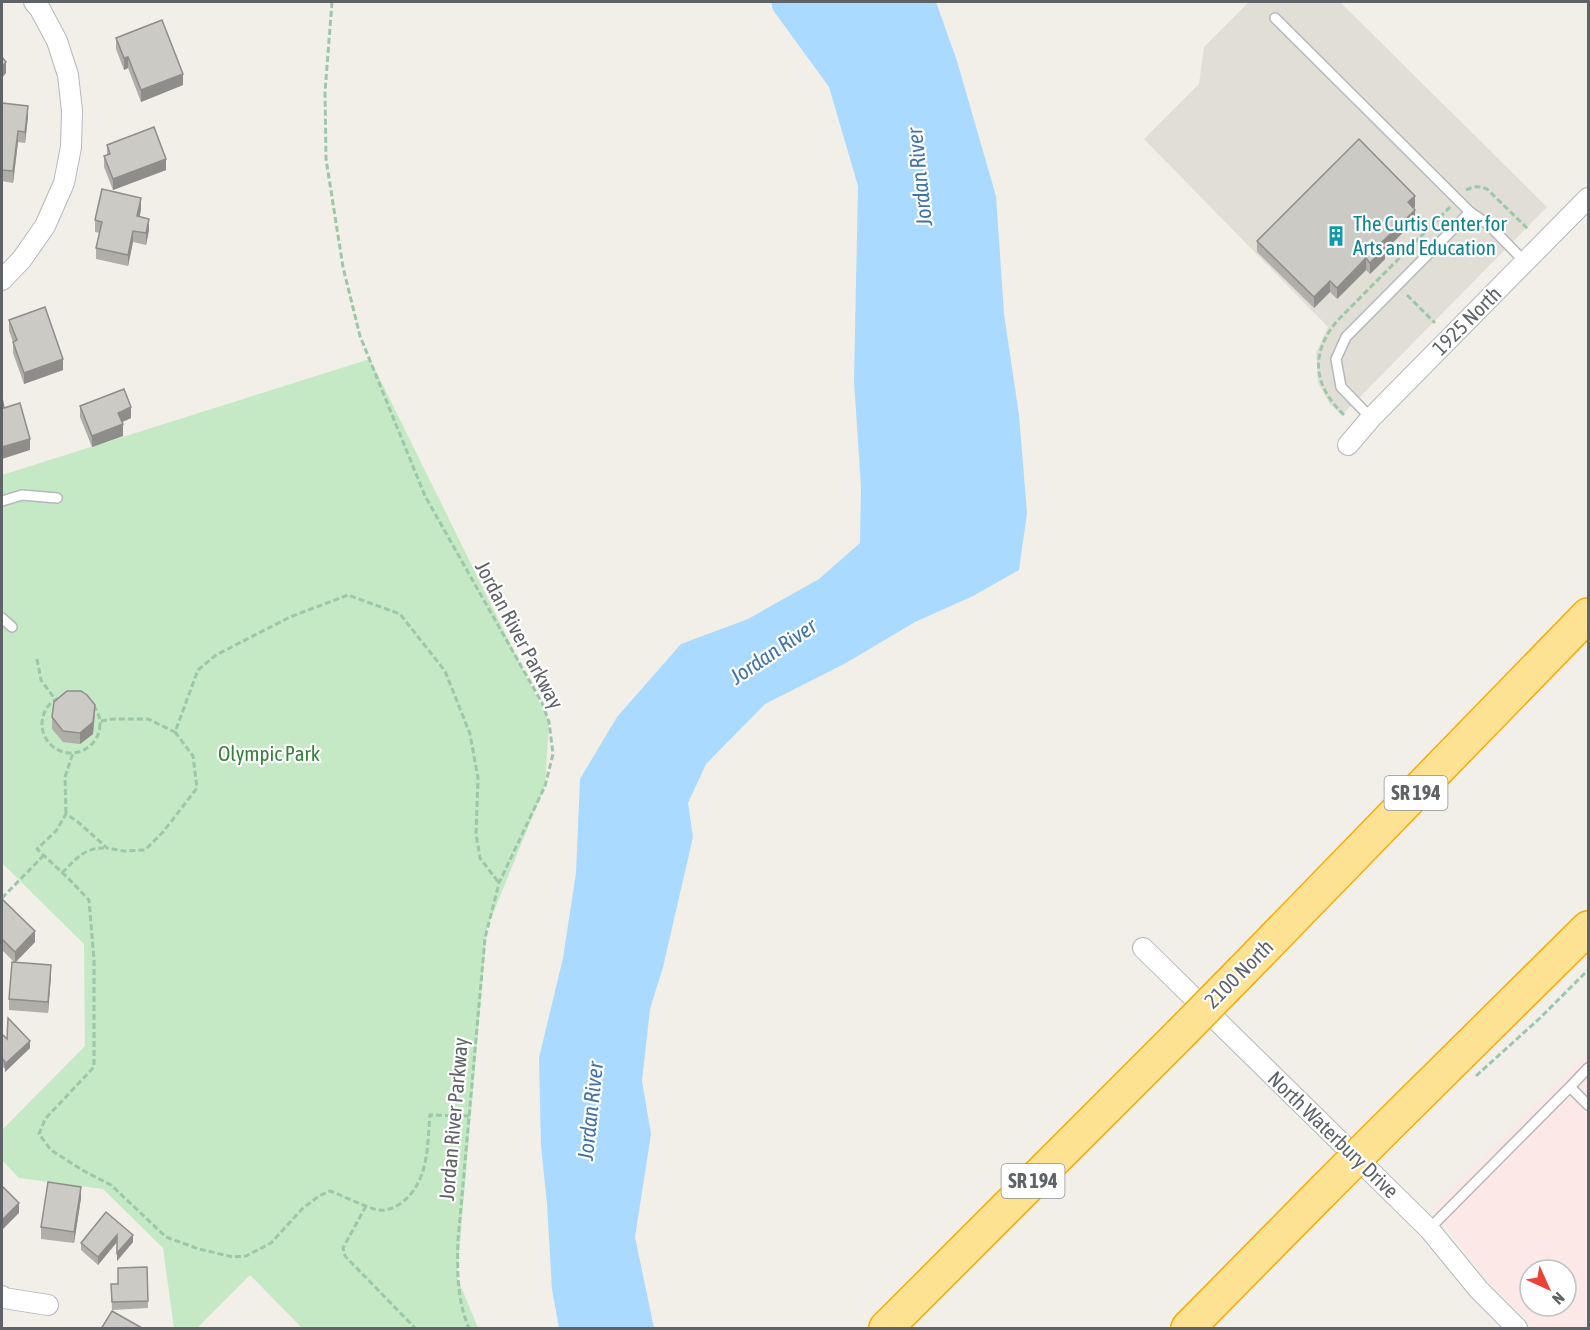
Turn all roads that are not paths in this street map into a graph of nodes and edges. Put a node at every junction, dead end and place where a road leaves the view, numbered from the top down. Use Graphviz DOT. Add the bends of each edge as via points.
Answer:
graph roads {
  1 [pos="34,2"];
  2 [pos="1275,18"];
  3 [pos="1588,198"];
  4 [pos="1470,212"];
  5 [pos="1525,262"];
  6 [pos="2,280"];
  7 [pos="1371,418"];
  8 [pos="1348,445"];
  9 [pos="57,498"];
  10 [pos="2,501"];
  11 [pos="1588,615"];
  12 [pos="2,618"];
  13 [pos="12,627"];
  14 [pos="1588,928"];
  15 [pos="1143,948"];
  16 [pos="1588,1068"];
  17 [pos="1570,1087"];
  18 [pos="1588,1105"];
  19 [pos="1429,1229"];
  20 [pos="2,1296"];
  21 [pos="48,1305"];
  22 [pos="886,1329"];
  23 [pos="1188,1329"];
  24 [pos="1517,1329"];
  1 -- 6 [label="street" via="57,41 68,75 71,147 64,183 45,226"];
  2 -- 4 [label="lane"];
  3 -- 5 [label="street, 1925 North"];
  4 -- 5 [label="lane" via="1489,225"];
  4 -- 7 [label="lane" via="1346,338 1336,359 1341,387"];
  5 -- 7 [label="street, 1925 North"];
  7 -- 8 [label="street, 1925 North"];
  9 -- 10 [label="lane" via="22,495"];
  11 -- 22 [label="highway, 2100 North / SR 194, bridge"];
  12 -- 13 [label="lane"];
  14 -- 23 [label="highway, bridge"];
  15 -- 19 [label="street, North Waterbury Drive"];
  16 -- 17 [label="lane"];
  17 -- 18 [label="lane"];
  17 -- 19 [label="lane"];
  19 -- 24 [label="street, North Waterbury Drive"];
  20 -- 21 [label="street"];
}
